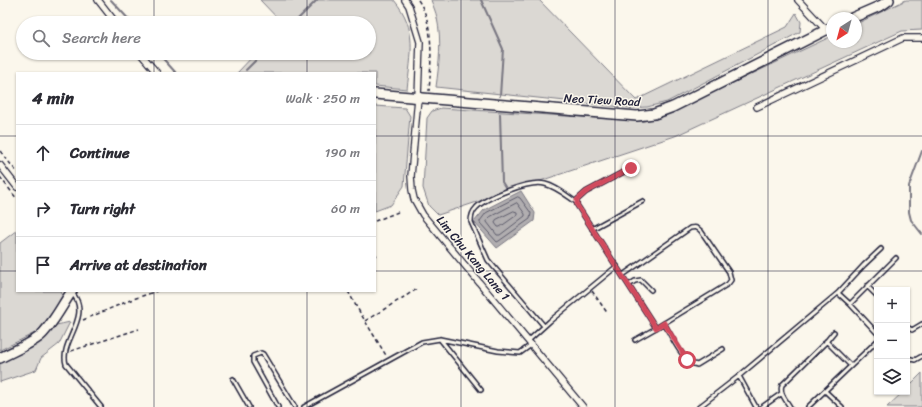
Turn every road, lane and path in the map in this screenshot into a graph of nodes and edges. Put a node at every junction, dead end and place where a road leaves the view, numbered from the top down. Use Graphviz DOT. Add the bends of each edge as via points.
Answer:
graph roads {
  1 [pos="98,0"];
  2 [pos="405,0"];
  3 [pos="418,0"];
  4 [pos="798,0"];
  5 [pos="889,0"];
  6 [pos="862,14"];
  7 [pos="111,16"];
  8 [pos="826,26"];
  9 [pos="826,30"];
  10 [pos="922,38"];
  11 [pos="146,60"];
  12 [pos="155,72"];
  13 [pos="376,94"];
  14 [pos="418,98"];
  15 [pos="429,99"];
  16 [pos="758,107"];
  17 [pos="0,151"];
  18 [pos="0,165"];
  19 [pos="631,168"];
  20 [pos="16,171"];
  21 [pos="0,177"];
  22 [pos="16,186"];
  23 [pos="16,198"];
  24 [pos="643,200"];
  25 [pos="576,202"];
  26 [pos="398,212"];
  27 [pos="376,221"];
  28 [pos="592,229"];
  29 [pos="881,248"];
  30 [pos="896,258"];
  31 [pos="617,266"];
  32 [pos="623,275"];
  33 [pos="629,285"];
  34 [pos="867,286"];
  35 [pos="590,288"];
  36 [pos="417,289"];
  37 [pos="651,290"];
  38 [pos="72,292"];
  39 [pos="154,292"];
  40 [pos="349,292"];
  41 [pos="838,293"];
  42 [pos="874,293"];
  43 [pos="850,304"];
  44 [pos="608,314"];
  45 [pos="365,321"];
  46 [pos="77,322"];
  47 [pos="664,323"];
  48 [pos="922,324"];
  49 [pos="544,326"];
  50 [pos="656,328"];
  51 [pos="139,329"];
  52 [pos="910,329"];
  53 [pos="874,330"];
  54 [pos="834,332"];
  55 [pos="440,339"];
  56 [pos="634,340"];
  57 [pos="826,341"];
  58 [pos="529,343"];
  59 [pos="874,345"];
  60 [pos="723,349"];
  61 [pos="65,352"];
  62 [pos="922,356"];
  63 [pos="0,358"];
  64 [pos="910,359"];
  65 [pos="389,360"];
  66 [pos="851,366"];
  67 [pos="739,376"];
  68 [pos="233,379"];
  69 [pos="481,390"];
  70 [pos="825,391"];
  71 [pos="782,393"];
  72 [pos="101,407"];
  73 [pos="249,407"];
  74 [pos="278,407"];
  75 [pos="295,407"];
  76 [pos="304,407"];
  77 [pos="583,407"];
  78 [pos="699,407"];
  79 [pos="756,407"];
  80 [pos="762,407"];
  81 [pos="790,407"];
  82 [pos="808,407"];
  83 [pos="842,407"];
  1 -- 7 [label="street"];
  2 -- 14 [label="street, Lim Chu Kang Lane 1" via="420,42"];
  3 -- 15 [label="path" via="427,20 431,51"];
  4 -- 8 [label="street"];
  5 -- 6 [label="main road"];
  9 -- 15 [label="main road, Neo Tiew Road" via="673,107 654,114 637,116"];
  10 -- 16 [label="street" via="903,38"];
  11 -- 12 [label="street"];
  13 -- 14 [label="main road, Neo Tiew Road"];
  14 -- 15 [label="main road, Neo Tiew Road"];
  14 -- 58 [label="street, Lim Chu Kang Lane 1" via="411,176 414,198 423,215"];
  17 -- 20 [label="path"];
  18 -- 22 [label="street"];
  19 -- 25 [label="lane" via="586,192"];
  21 -- 23 [label="path"];
  24 -- 28 [label="lane"];
  25 -- 28 [label="lane"];
  25 -- 49 [label="lane" via="552,186 544,183 531,184 482,203 471,217 488,260"];
  26 -- 27 [label="path"];
  28 -- 31 [label="lane"];
  29 -- 41 [label="lane"];
  30 -- 34 [label="lane"];
  31 -- 32 [label="lane"];
  31 -- 35 [label="lane"];
  32 -- 33 [label="lane"];
  32 -- 47 [label="lane" via="690,228 698,228 701,231 729,272 731,280"];
  33 -- 37 [label="lane" via="641,280"];
  33 -- 50 [label="lane"];
  34 -- 42 [label="lane"];
  34 -- 43 [label="lane"];
  35 -- 44 [label="path"];
  35 -- 49 [label="lane"];
  36 -- 45 [label="path"];
  38 -- 46 [label="lane" via="78,303"];
  38 -- 63 [label="main road" via="39,336"];
  39 -- 46 [label="path"];
  40 -- 45 [label="path"];
  41 -- 43 [label="lane"];
  41 -- 67 [label="lane"];
  43 -- 53 [label="lane"];
  45 -- 65 [label="path"];
  46 -- 61 [label="lane"];
  47 -- 50 [label="lane"];
  47 -- 60 [label="lane" via="687,360 694,365"];
  48 -- 52 [label="lane"];
  49 -- 58 [label="lane"];
  50 -- 56 [label="lane"];
  51 -- 61 [label="path"];
  54 -- 57 [label="lane"];
  55 -- 58 [label="lane" via="520,353"];
  55 -- 65 [label="lane" via="422,342"];
  55 -- 69 [label="lane"];
  57 -- 66 [label="lane"];
  57 -- 71 [label="lane" via="782,385"];
  58 -- 77 [label="street, Lim Chu Kang Lane 1"];
  59 -- 66 [label="lane"];
  61 -- 72 [label="lane" via="66,364"];
  62 -- 64 [label="lane" via="915,360"];
  65 -- 76 [label="lane"];
  66 -- 70 [label="lane"];
  67 -- 78 [label="lane"];
  67 -- 79 [label="lane"];
  68 -- 73 [label="lane"];
  70 -- 82 [label="lane"];
  70 -- 83 [label="lane"];
  71 -- 80 [label="lane"];
  71 -- 81 [label="lane"];
  74 -- 75 [label="lane" via="252,362 256,354 264,354"];
}
